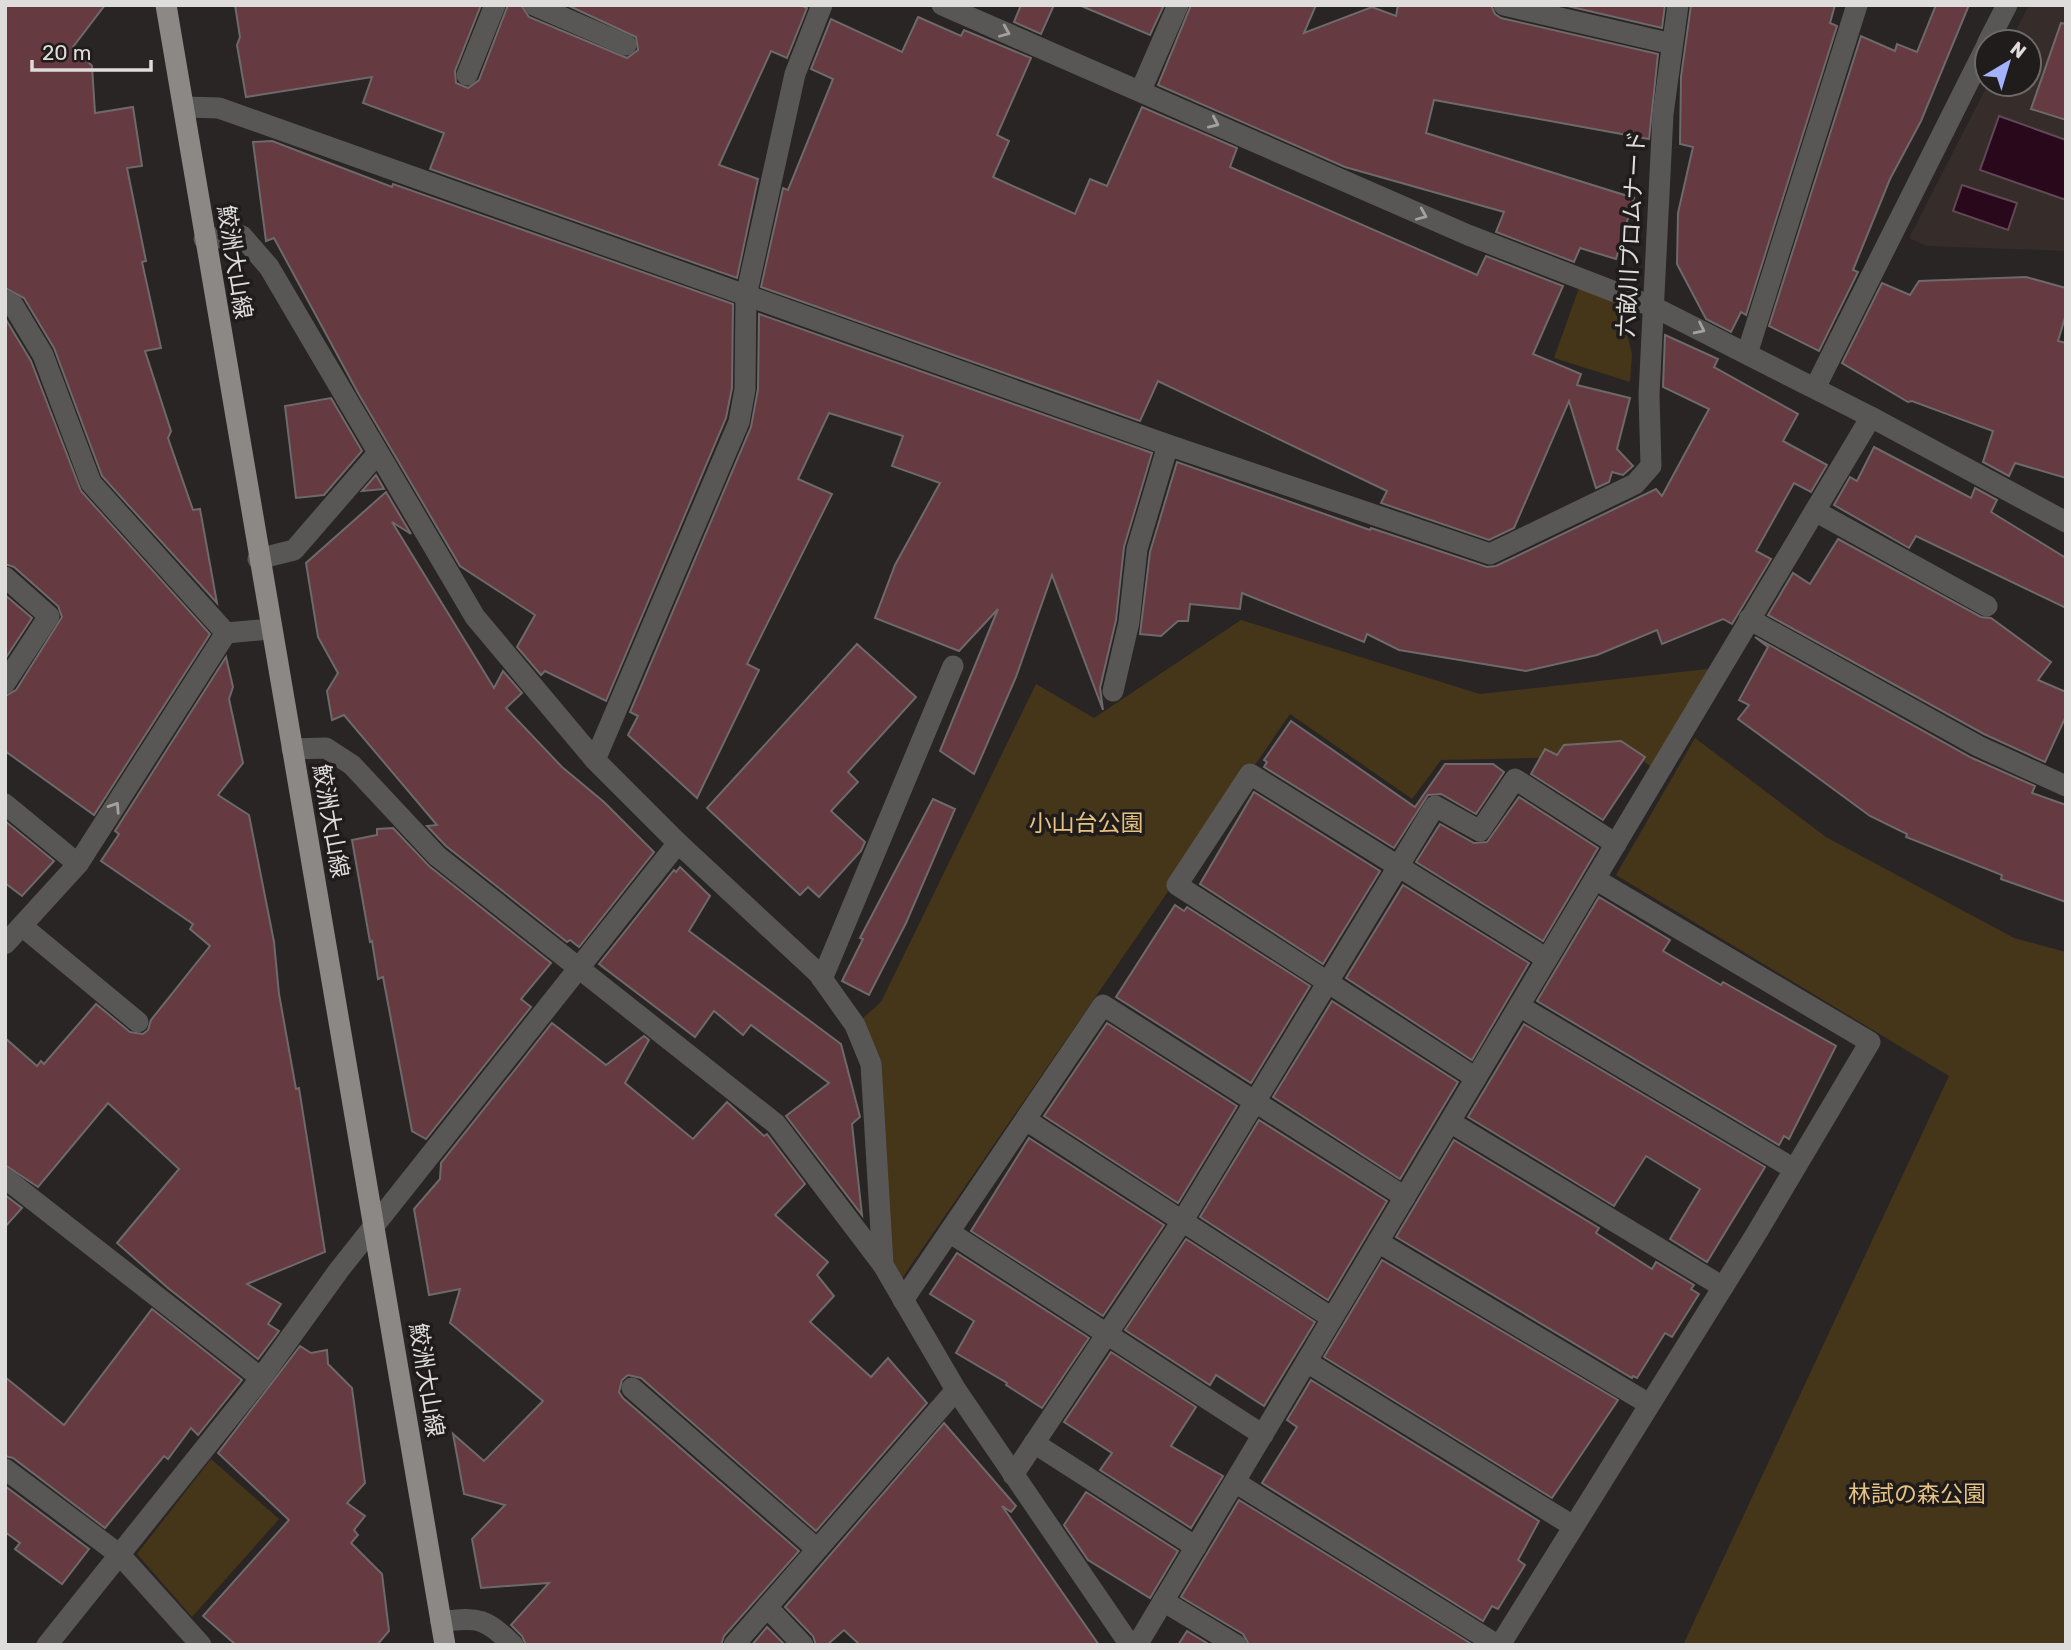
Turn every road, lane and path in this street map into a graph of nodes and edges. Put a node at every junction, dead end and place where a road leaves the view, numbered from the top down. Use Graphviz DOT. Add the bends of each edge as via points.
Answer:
graph roads {
  1 [pos="166,5"];
  2 [pos="495,5"];
  3 [pos="534,5"];
  4 [pos="822,5"];
  5 [pos="942,5"];
  6 [pos="1178,5"];
  7 [pos="1678,5"];
  8 [pos="1857,5"];
  9 [pos="2007,5"];
  10 [pos="1516,7"];
  11 [pos="1996,28"];
  12 [pos="1672,44"];
  13 [pos="626,46"];
  14 [pos="1973,73"];
  15 [pos="467,75"];
  16 [pos="1141,90"];
  17 [pos="185,107"];
  18 [pos="204,239"];
  19 [pos="746,296"];
  20 [pos="5,301"];
  21 [pos="1654,307"];
  22 [pos="1747,354"];
  23 [pos="1815,388"];
  24 [pos="1871,417"];
  25 [pos="1168,445"];
  26 [pos="378,453"];
  27 [pos="1815,511"];
  28 [pos="2066,522"];
  29 [pos="258,559"];
  30 [pos="5,577"];
  31 [pos="1987,606"];
  32 [pos="1749,619"];
  33 [pos="270,629"];
  34 [pos="226,633"];
  35 [pos="953,666"];
  36 [pos="5,683"];
  37 [pos="1113,691"];
  38 [pos="292,750"];
  39 [pos="595,760"];
  40 [pos="2066,786"];
  41 [pos="5,804"];
  42 [pos="678,843"];
  43 [pos="1616,844"];
  44 [pos="78,864"];
  45 [pos="1399,865"];
  46 [pos="1595,879"];
  47 [pos="22,926"];
  48 [pos="5,944"];
  49 [pos="1547,959"];
  50 [pos="579,969"];
  51 [pos="822,979"];
  52 [pos="1326,984"];
  53 [pos="1519,1006"];
  54 [pos="138,1022"];
  55 [pos="1476,1079"];
  56 [pos="1254,1103"];
  57 [pos="1026,1120"];
  58 [pos="1450,1122"];
  59 [pos="1794,1169"];
  60 [pos="5,1178"];
  61 [pos="1405,1198"];
  62 [pos="1182,1220"];
  63 [pos="375,1224"];
  64 [pos="949,1232"];
  65 [pos="1378,1242"];
  66 [pos="883,1265"];
  67 [pos="1723,1287"];
  68 [pos="903,1300"];
  69 [pos="1332,1318"];
  70 [pos="1106,1334"];
  71 [pos="1307,1362"];
  72 [pos="261,1378"];
  73 [pos="632,1388"];
  74 [pos="956,1391"];
  75 [pos="1649,1404"];
  76 [pos="1263,1435"];
  77 [pos="1034,1443"];
  78 [pos="5,1469"];
  79 [pos="1013,1475"];
  80 [pos="1235,1482"];
  81 [pos="1573,1526"];
  82 [pos="1196,1547"];
  83 [pos="817,1549"];
  84 [pos="120,1555"];
  85 [pos="1163,1601"];
  86 [pos="767,1607"];
  87 [pos="441,1622"];
  88 [pos="47,1645"];
  89 [pos="201,1645"];
  90 [pos="445,1645"];
  91 [pos="513,1645"];
  92 [pos="734,1645"];
  93 [pos="803,1645"];
  94 [pos="1130,1645"];
  95 [pos="1137,1645"];
  96 [pos="1236,1645"];
  97 [pos="1498,1645"];
  1 -- 17 [label="main road, 鮫洲大山線"];
  2 -- 15 [label="street"];
  3 -- 13 [label="street"];
  4 -- 19 [label="street" via="795,74"];
  5 -- 16 [label="street, one-way"];
  6 -- 16 [label="street"];
  7 -- 12 [label="street, 六畝川プロムナード"];
  8 -- 22 [label="street"];
  9 -- 11 [label="street"];
  10 -- 12 [label="street"];
  12 -- 21 [label="street, 六畝川プロムナード" via="1663,114"];
  14 -- 23 [label="street"];
  16 -- 21 [label="street, one-way" via="1515,254"];
  17 -- 18 [label="main road, 鮫洲大山線"];
  17 -- 19 [label="street" via="219,108"];
  18 -- 26 [label="street" via="242,236 268,267"];
  18 -- 29 [label="main road, 鮫洲大山線"];
  19 -- 25 [label="street"];
  19 -- 39 [label="street" via="746,389 738,422"];
  20 -- 34 [label="street" via="13,305 43,355 91,483"];
  21 -- 22 [label="street, one-way"];
  21 -- 25 [label="street, 六畝川プロムナード" via="1651,466 1635,484 1490,554"];
  22 -- 23 [label="street"];
  23 -- 24 [label="street"];
  24 -- 27 [label="street"];
  24 -- 28 [label="street"];
  25 -- 37 [label="street" via="1137,549 1129,622"];
  26 -- 29 [label="street" via="294,551"];
  26 -- 39 [label="street" via="475,617"];
  27 -- 31 [label="street"];
  27 -- 32 [label="street"];
  29 -- 33 [label="main road, 鮫洲大山線"];
  30 -- 36 [label="street" via="49,616"];
  32 -- 40 [label="street" via="1978,746"];
  32 -- 43 [label="street"];
  33 -- 34 [label="street"];
  33 -- 38 [label="main road, 鮫洲大山線"];
  44 -- 34 [label="street, one-way"];
  35 -- 51 [label="street"];
  38 -- 50 [label="street" via="326,748 352,765 438,856"];
  38 -- 63 [label="main road, 鮫洲大山線"];
  39 -- 42 [label="street"];
  41 -- 44 [label="street"];
  42 -- 50 [label="street"];
  42 -- 51 [label="street"];
  43 -- 45 [label="street" via="1515,779 1480,831 1435,806"];
  43 -- 46 [label="street"];
  44 -- 47 [label="street"];
  45 -- 49 [label="street"];
  45 -- 52 [label="street"];
  45 -- 52 [label="street" via="1250,774 1177,885"];
  46 -- 49 [label="street"];
  46 -- 59 [label="street" via="1870,1042"];
  47 -- 48 [label="street"];
  47 -- 54 [label="street"];
  49 -- 53 [label="street"];
  50 -- 63 [label="street"];
  50 -- 66 [label="street" via="776,1124"];
  51 -- 66 [label="street" via="855,1025 871,1064"];
  52 -- 55 [label="street"];
  52 -- 56 [label="street"];
  53 -- 55 [label="street"];
  53 -- 59 [label="street"];
  55 -- 58 [label="street"];
  56 -- 57 [label="street" via="1103,1004"];
  56 -- 61 [label="street"];
  56 -- 62 [label="street"];
  57 -- 62 [label="street"];
  57 -- 64 [label="street"];
  58 -- 61 [label="street"];
  58 -- 67 [label="street"];
  59 -- 67 [label="street"];
  60 -- 72 [label="street"];
  61 -- 65 [label="street"];
  62 -- 69 [label="street"];
  62 -- 70 [label="street"];
  63 -- 72 [label="street"];
  63 -- 87 [label="main road, 鮫洲大山線"];
  64 -- 68 [label="street"];
  64 -- 70 [label="street"];
  65 -- 69 [label="street"];
  65 -- 75 [label="street"];
  66 -- 68 [label="street"];
  67 -- 75 [label="street"];
  68 -- 74 [label="street"];
  69 -- 71 [label="street"];
  70 -- 76 [label="street"];
  70 -- 77 [label="street"];
  71 -- 76 [label="street"];
  71 -- 81 [label="street"];
  72 -- 84 [label="street"];
  73 -- 83 [label="street"];
  74 -- 79 [label="street"];
  74 -- 83 [label="street"];
  75 -- 81 [label="street"];
  76 -- 80 [label="street"];
  77 -- 79 [label="street"];
  77 -- 82 [label="street"];
  78 -- 84 [label="street"];
  79 -- 94 [label="street"];
  80 -- 82 [label="street"];
  80 -- 97 [label="street"];
  81 -- 97 [label="street"];
  82 -- 85 [label="street"];
  83 -- 86 [label="street"];
  84 -- 88 [label="street"];
  84 -- 89 [label="street"];
  85 -- 95 [label="street"];
  85 -- 96 [label="street"];
  86 -- 92 [label="street"];
  86 -- 93 [label="street"];
  87 -- 90 [label="main road, 鮫洲大山線"];
  87 -- 91 [label="street" via="473,1617 493,1625"];
}
